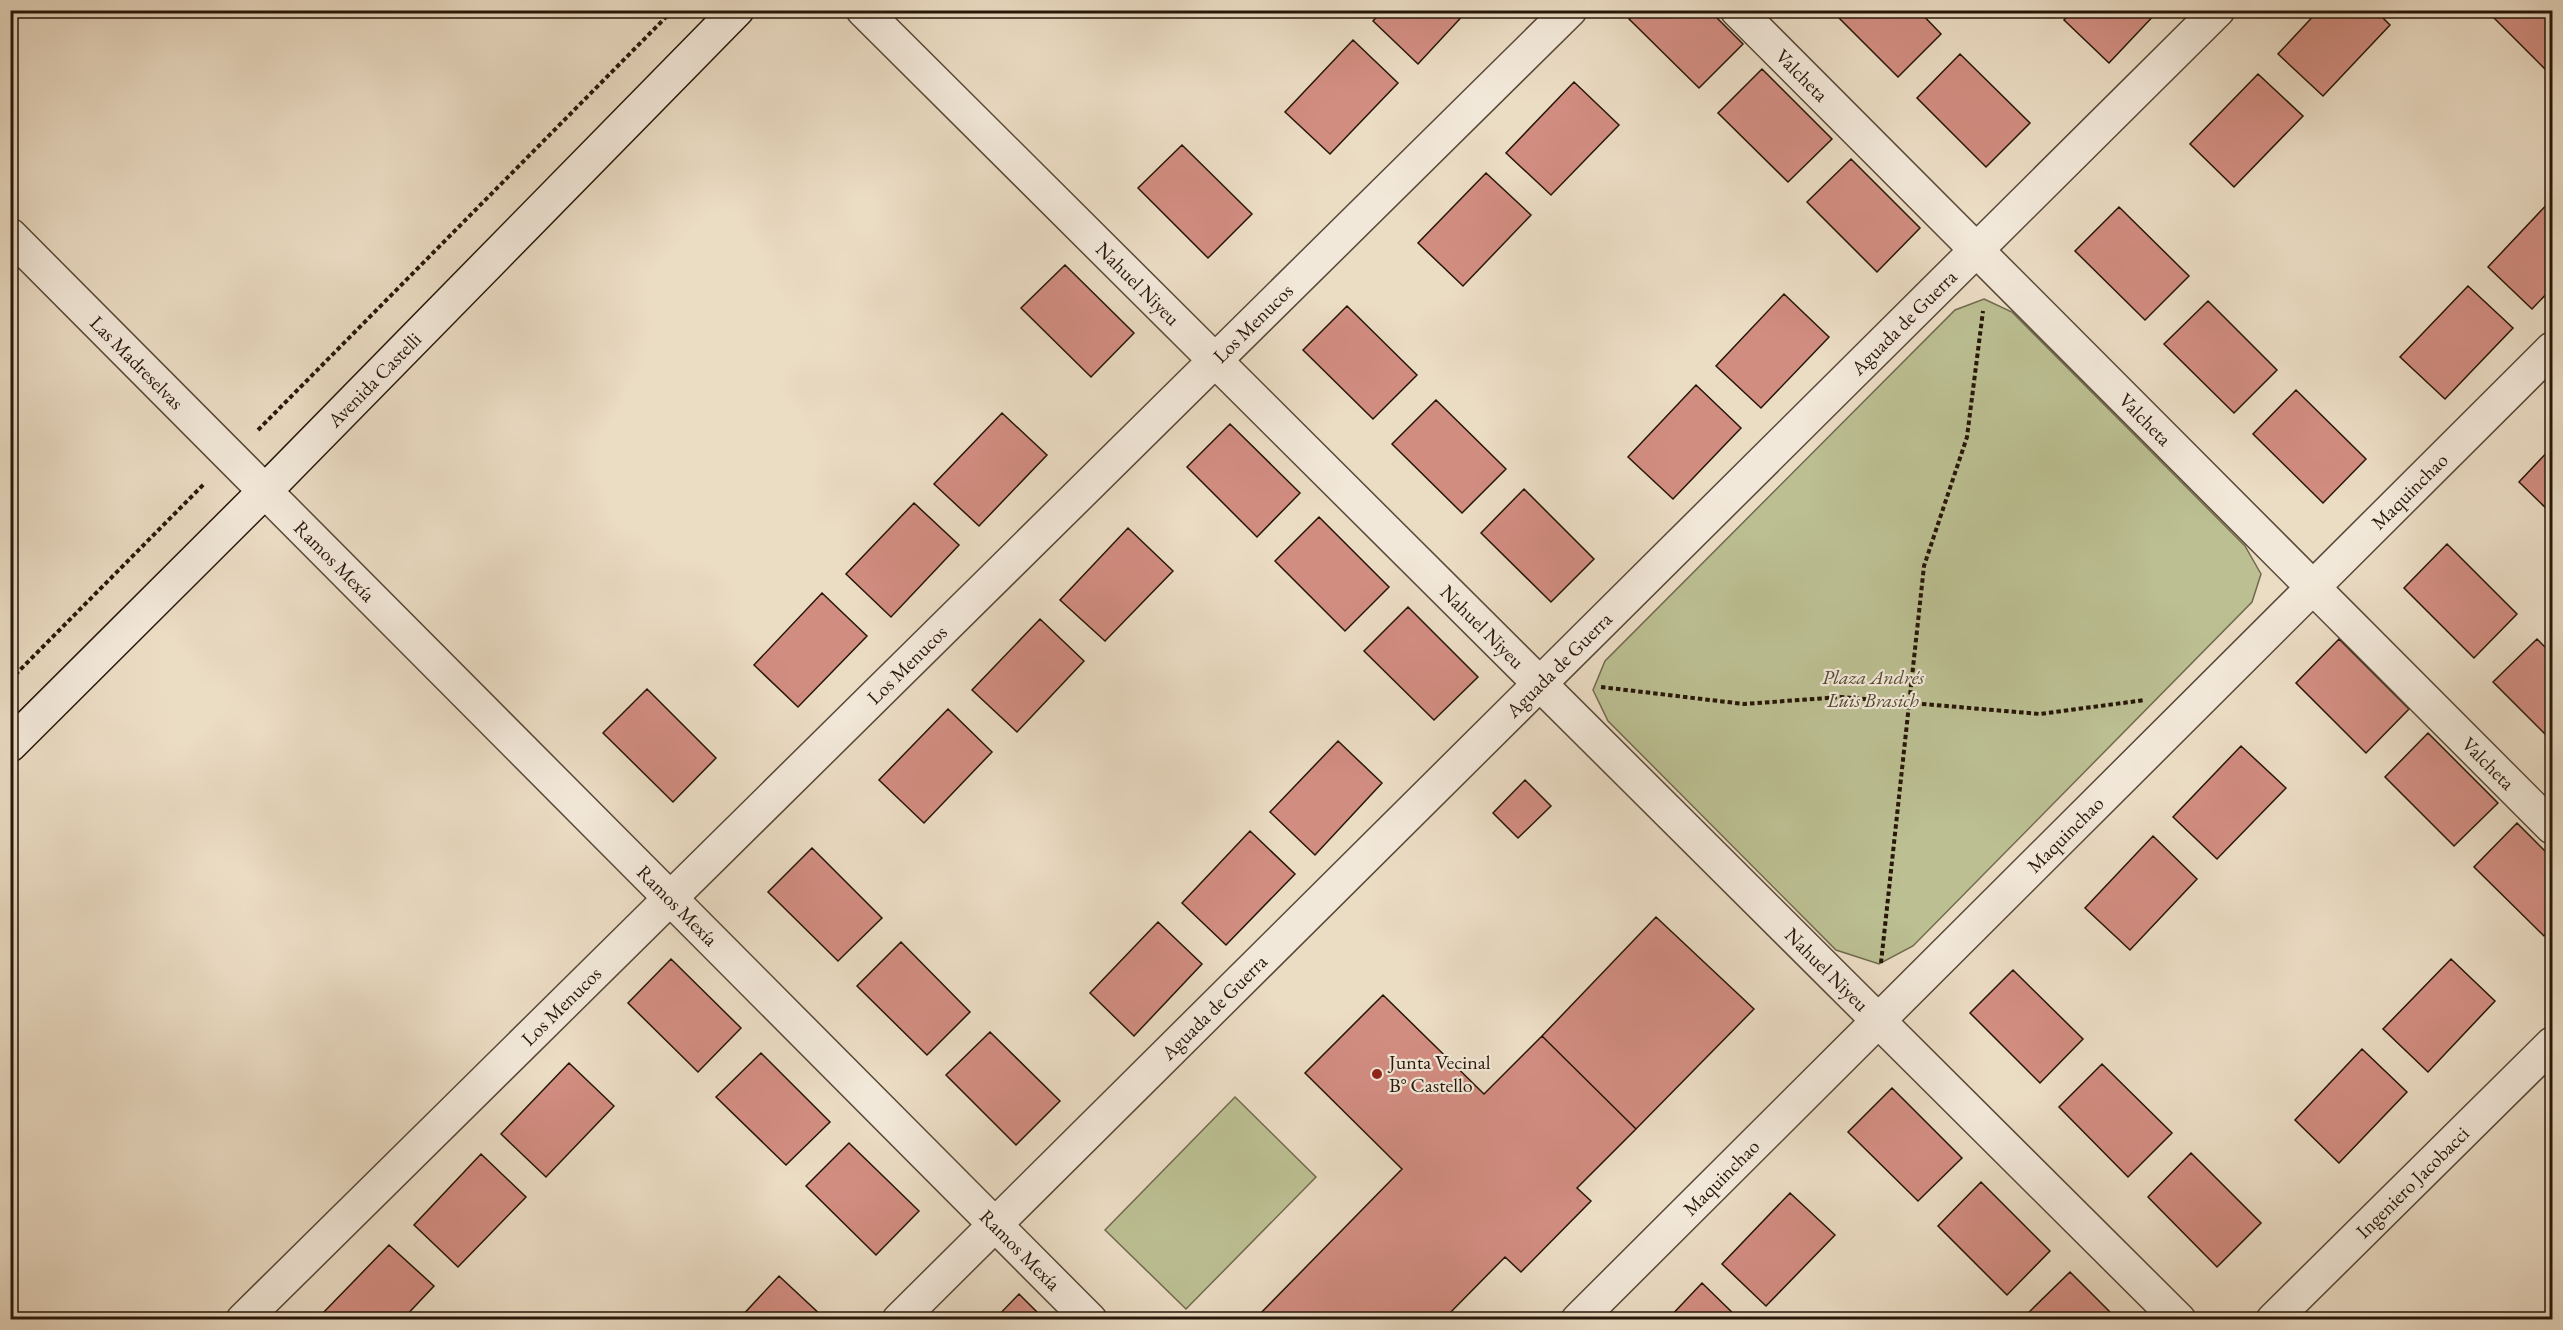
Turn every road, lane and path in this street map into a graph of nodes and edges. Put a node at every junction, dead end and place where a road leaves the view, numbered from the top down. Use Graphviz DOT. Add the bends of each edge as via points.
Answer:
graph roads {
  1 [pos="673,10"];
  2 [pos="737,10"];
  3 [pos="863,10"];
  4 [pos="1570,10"];
  5 [pos="1737,10"];
  6 [pos="2218,10"];
  7 [pos="10,235"];
  8 [pos="1976,250"];
  9 [pos="2553,349"];
  10 [pos="1215,360"];
  11 [pos="231,457"];
  12 [pos="265,491"];
  13 [pos="2313,588"];
  14 [pos="10,680"];
  15 [pos="1540,684"];
  16 [pos="2200,698"];
  17 [pos="1910,703"];
  18 [pos="10,745"];
  19 [pos="2553,828"];
  20 [pos="671,898"];
  21 [pos="1878,1020"];
  22 [pos="2553,1044"];
  23 [pos="995,1224"];
  24 [pos="243,1320"];
  25 [pos="899,1320"];
  26 [pos="1090,1320"];
  27 [pos="1578,1320"];
  28 [pos="2179,1320"];
  29 [pos="2273,1320"];
  1 -- 11 [label="path"];
  2 -- 12 [label="street, Avenida Castelli"];
  3 -- 10 [label="street, Nahuel Niyeu"];
  4 -- 10 [label="street, Los Menucos"];
  5 -- 8 [label="street, Valcheta"];
  6 -- 8 [label="street, Aguada de Guerra"];
  7 -- 11 [label="street, Las Madreselvas"];
  8 -- 13 [label="street, Valcheta"];
  8 -- 15 [label="street, Aguada de Guerra"];
  8 -- 17 [label="path" via="1983,313 1967,437 1924,566"];
  9 -- 13 [label="street, Maquinchao"];
  10 -- 15 [label="street, Nahuel Niyeu"];
  10 -- 20 [label="street, Los Menucos"];
  11 -- 12 [label="street, Las Madreselvas"];
  11 -- 14 [label="path"];
  12 -- 18 [label="street, Avenida Castelli"];
  12 -- 20 [label="street, Ramos Mexía"];
  13 -- 16 [label="street, Maquinchao"];
  13 -- 19 [label="street, Valcheta"];
  15 -- 17 [label="path" via="1584,685 1744,704 1841,697"];
  15 -- 21 [label="street, Nahuel Niyeu"];
  15 -- 23 [label="street, Aguada de Guerra"];
  16 -- 17 [label="path" via="2130,701 2040,714"];
  16 -- 21 [label="street, Maquinchao"];
  17 -- 21 [label="path" via="1883,935"];
  20 -- 23 [label="street, Ramos Mexía"];
  20 -- 24 [label="street, Los Menucos"];
  21 -- 27 [label="street, Maquinchao"];
  21 -- 28 [label="street, Nahuel Niyeu"];
  22 -- 29 [label="street, Ingeniero Jacobacci"];
  23 -- 25 [label="street, Aguada de Guerra"];
  23 -- 26 [label="street, Ramos Mexía"];
}
